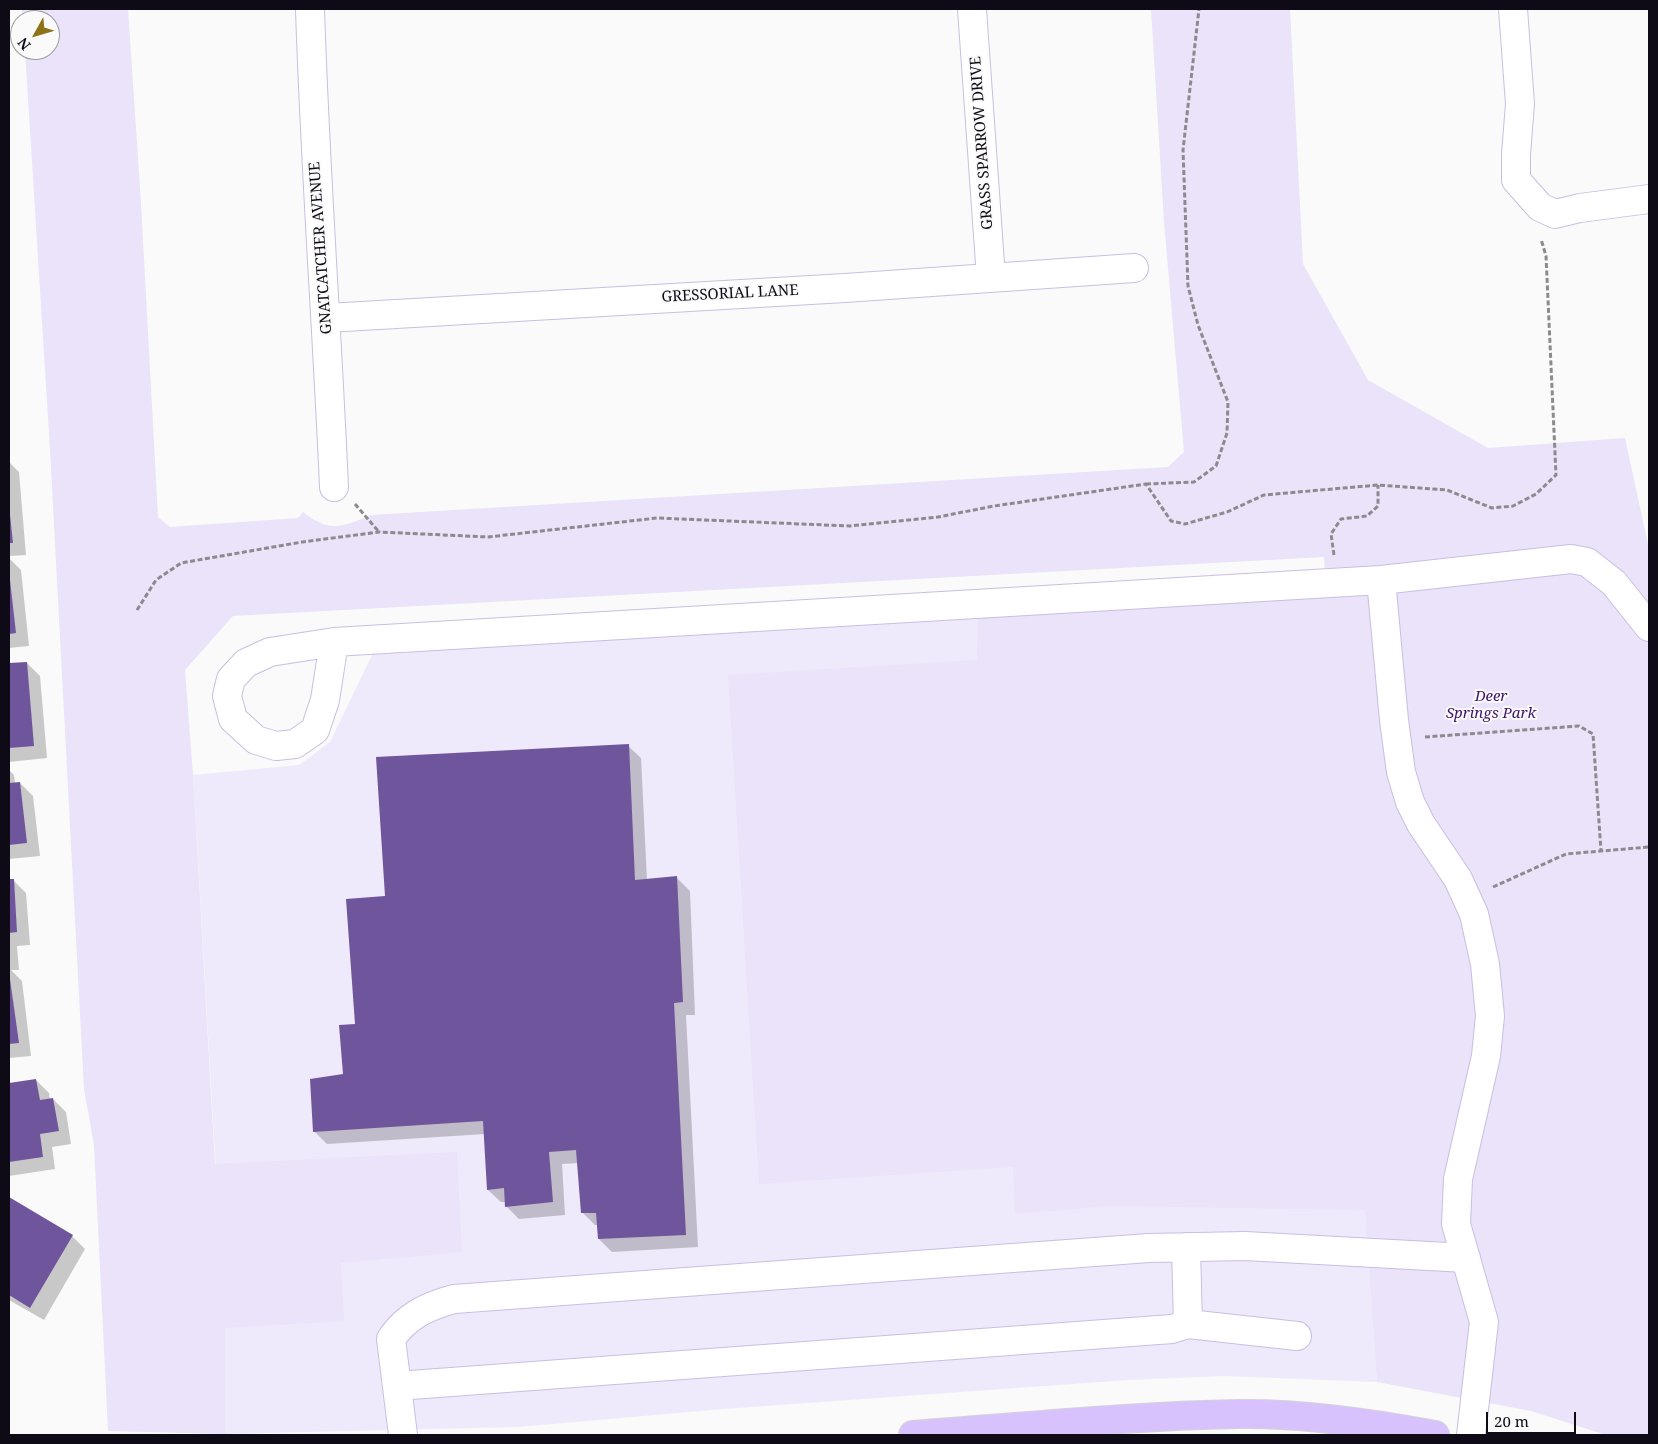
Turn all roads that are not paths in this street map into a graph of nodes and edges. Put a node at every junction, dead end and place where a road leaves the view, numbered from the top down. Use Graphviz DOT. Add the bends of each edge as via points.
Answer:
graph roads {
  1 [pos="310,9"];
  2 [pos="972,9"];
  3 [pos="1513,9"];
  4 [pos="1649,199"];
  5 [pos="1134,268"];
  6 [pos="991,278"];
  7 [pos="326,318"];
  8 [pos="334,487"];
  9 [pos="1381,580"];
  10 [pos="1649,626"];
  11 [pos="334,642"];
  12 [pos="1186,1247"];
  13 [pos="1466,1258"];
  14 [pos="1188,1324"];
  15 [pos="1297,1336"];
  16 [pos="397,1386"];
  17 [pos="403,1435"];
  18 [pos="913,1435"];
  19 [pos="1435,1435"];
  20 [pos="1471,1435"];
  1 -- 7 [label="street, GNATCATCHER AVENUE" via="313,124"];
  2 -- 6 [label="street, GRASS SPARROW DRIVE"];
  3 -- 4 [label="street" via="1520,104 1516,180 1540,206 1555,214"];
  5 -- 6 [label="street, GRESSORIAL LANE"];
  6 -- 7 [label="street, GRESSORIAL LANE"];
  7 -- 8 [label="street, GNATCATCHER AVENUE"];
  9 -- 10 [label="street" via="1571,559 1587,562 1614,583"];
  9 -- 11 [label="street"];
  9 -- 13 [label="street" via="1401,772 1421,824 1458,879 1474,914 1485,964 1490,1016 1486,1056 1458,1179 1456,1224"];
  12 -- 13 [label="street" via="1246,1246"];
  12 -- 14 [label="street"];
  12 -- 16 [label="street" via="454,1298 417,1313 399,1327 391,1339"];
  13 -- 20 [label="street" via="1484,1322"];
  14 -- 15 [label="street"];
  14 -- 16 [label="street" via="1172,1329"];
  16 -- 17 [label="street"];
  18 -- 19 [label="main road" via="1119,1419 1240,1414 1317,1418"];
}
